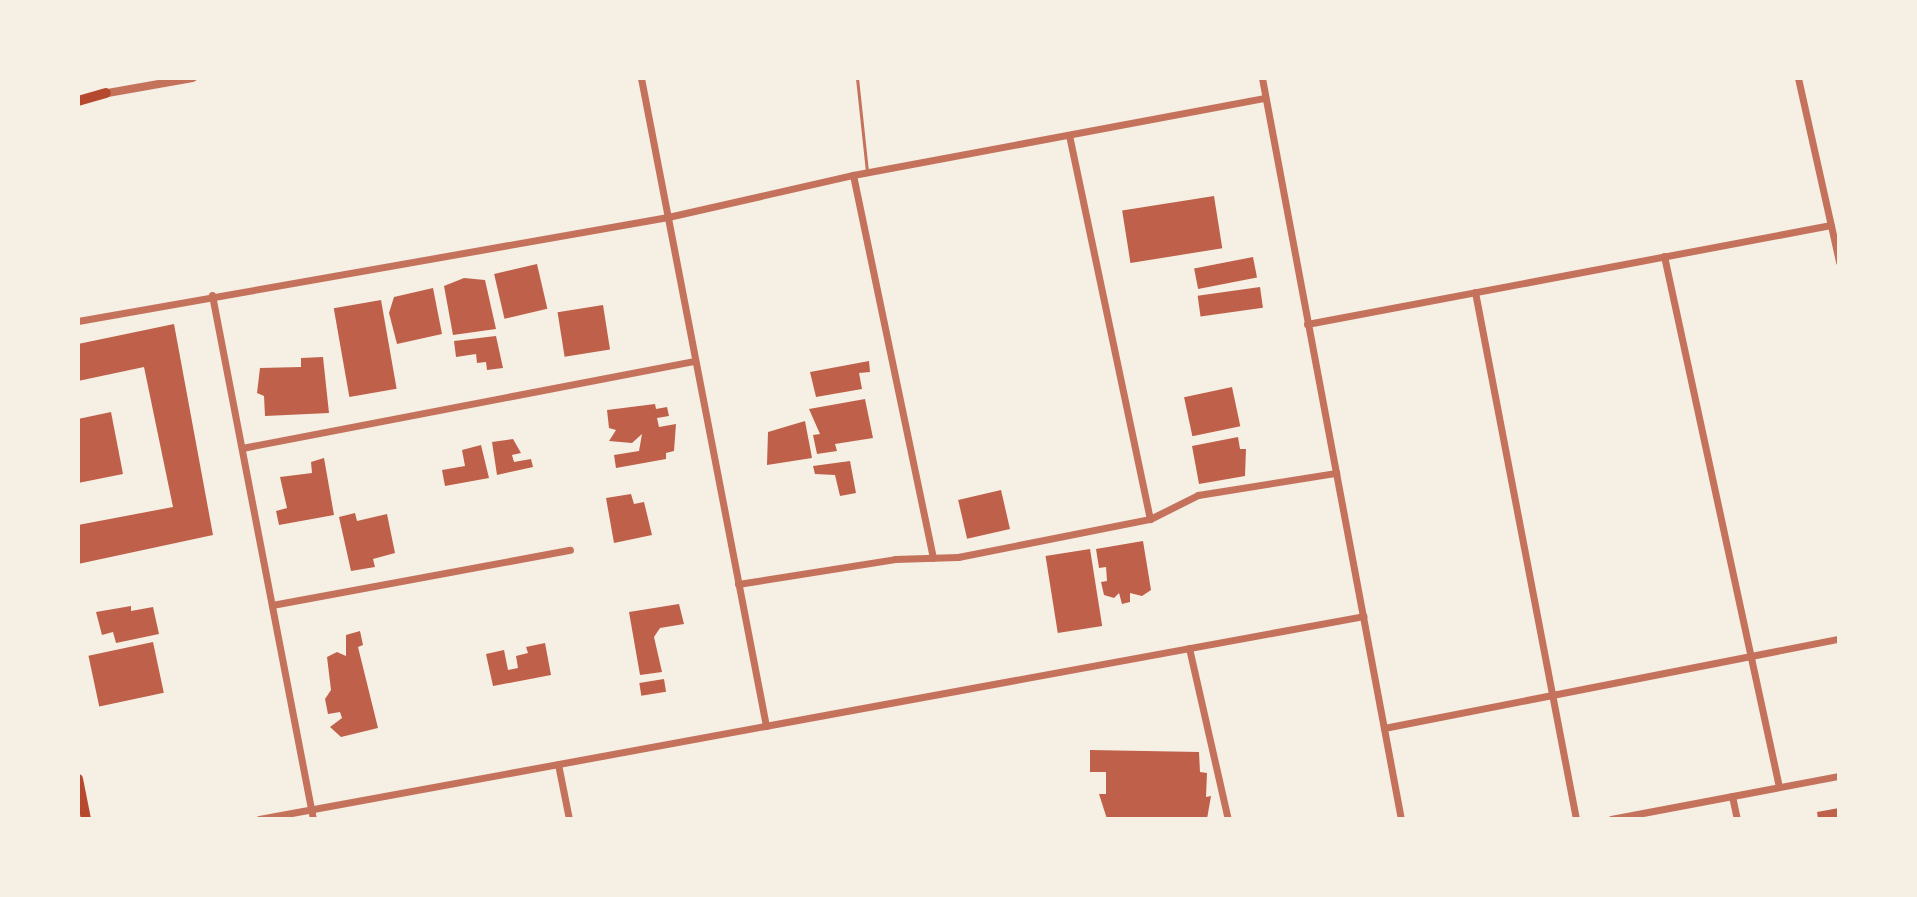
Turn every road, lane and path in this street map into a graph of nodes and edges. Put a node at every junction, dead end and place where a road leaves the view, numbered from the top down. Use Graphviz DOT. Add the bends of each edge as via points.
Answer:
graph roads {
  1 [pos="193,78"];
  2 [pos="641,78"];
  3 [pos="857,78"];
  4 [pos="1262,78"];
  5 [pos="1798,78"];
  6 [pos="106,93"];
  7 [pos="1265,98"];
  8 [pos="78,100"];
  9 [pos="1069,135"];
  10 [pos="867,172"];
  11 [pos="853,175"];
  12 [pos="668,217"];
  13 [pos="1831,225"];
  14 [pos="1664,256"];
  15 [pos="1839,262"];
  16 [pos="1475,292"];
  17 [pos="212,295"];
  18 [pos="78,321"];
  19 [pos="1307,324"];
  20 [pos="695,361"];
  21 [pos="242,448"];
  22 [pos="1336,473"];
  23 [pos="1150,519"];
  24 [pos="570,550"];
  25 [pos="933,558"];
  26 [pos="738,584"];
  27 [pos="272,605"];
  28 [pos="1364,616"];
  29 [pos="1839,639"];
  30 [pos="1189,648"];
  31 [pos="1751,656"];
  32 [pos="1552,695"];
  33 [pos="766,726"];
  34 [pos="1384,728"];
  35 [pos="558,764"];
  36 [pos="1839,776"];
  37 [pos="78,779"];
  38 [pos="1779,787"];
  39 [pos="1732,796"];
  40 [pos="312,809"];
  41 [pos="86,819"];
  42 [pos="259,819"];
  43 [pos="313,819"];
  44 [pos="569,819"];
  45 [pos="1228,819"];
  46 [pos="1401,819"];
  47 [pos="1576,819"];
  48 [pos="1611,819"];
  49 [pos="1737,819"];
  1 -- 6 [label="street"];
  2 -- 12 [label="street"];
  3 -- 10 [label="lane"];
  4 -- 7 [label="street"];
  5 -- 13 [label="street"];
  6 -- 8 [label="main road"];
  7 -- 9 [label="street"];
  7 -- 19 [label="street"];
  9 -- 10 [label="street"];
  9 -- 23 [label="street"];
  10 -- 11 [label="street"];
  11 -- 12 [label="street"];
  11 -- 25 [label="street"];
  12 -- 17 [label="street"];
  12 -- 20 [label="street"];
  13 -- 14 [label="street"];
  13 -- 15 [label="street"];
  14 -- 16 [label="street"];
  14 -- 31 [label="street"];
  16 -- 19 [label="street"];
  16 -- 32 [label="street"];
  17 -- 18 [label="street"];
  17 -- 21 [label="street"];
  19 -- 22 [label="street"];
  20 -- 21 [label="street"];
  20 -- 26 [label="street"];
  21 -- 27 [label="street"];
  22 -- 23 [label="street" via="1198,495"];
  22 -- 28 [label="street"];
  23 -- 25 [label="street"];
  24 -- 27 [label="street"];
  25 -- 26 [label="street"];
  26 -- 33 [label="street"];
  27 -- 40 [label="street"];
  28 -- 30 [label="street"];
  28 -- 34 [label="street"];
  29 -- 31 [label="street"];
  30 -- 33 [label="street"];
  30 -- 45 [label="street"];
  31 -- 32 [label="street"];
  31 -- 38 [label="street"];
  32 -- 34 [label="street"];
  32 -- 47 [label="street"];
  33 -- 35 [label="street"];
  34 -- 46 [label="street"];
  35 -- 40 [label="street"];
  35 -- 44 [label="street"];
  36 -- 38 [label="street"];
  37 -- 41 [label="main road"];
  38 -- 39 [label="street"];
  39 -- 48 [label="street"];
  39 -- 49 [label="street"];
  40 -- 42 [label="street"];
  40 -- 43 [label="street"];
}
